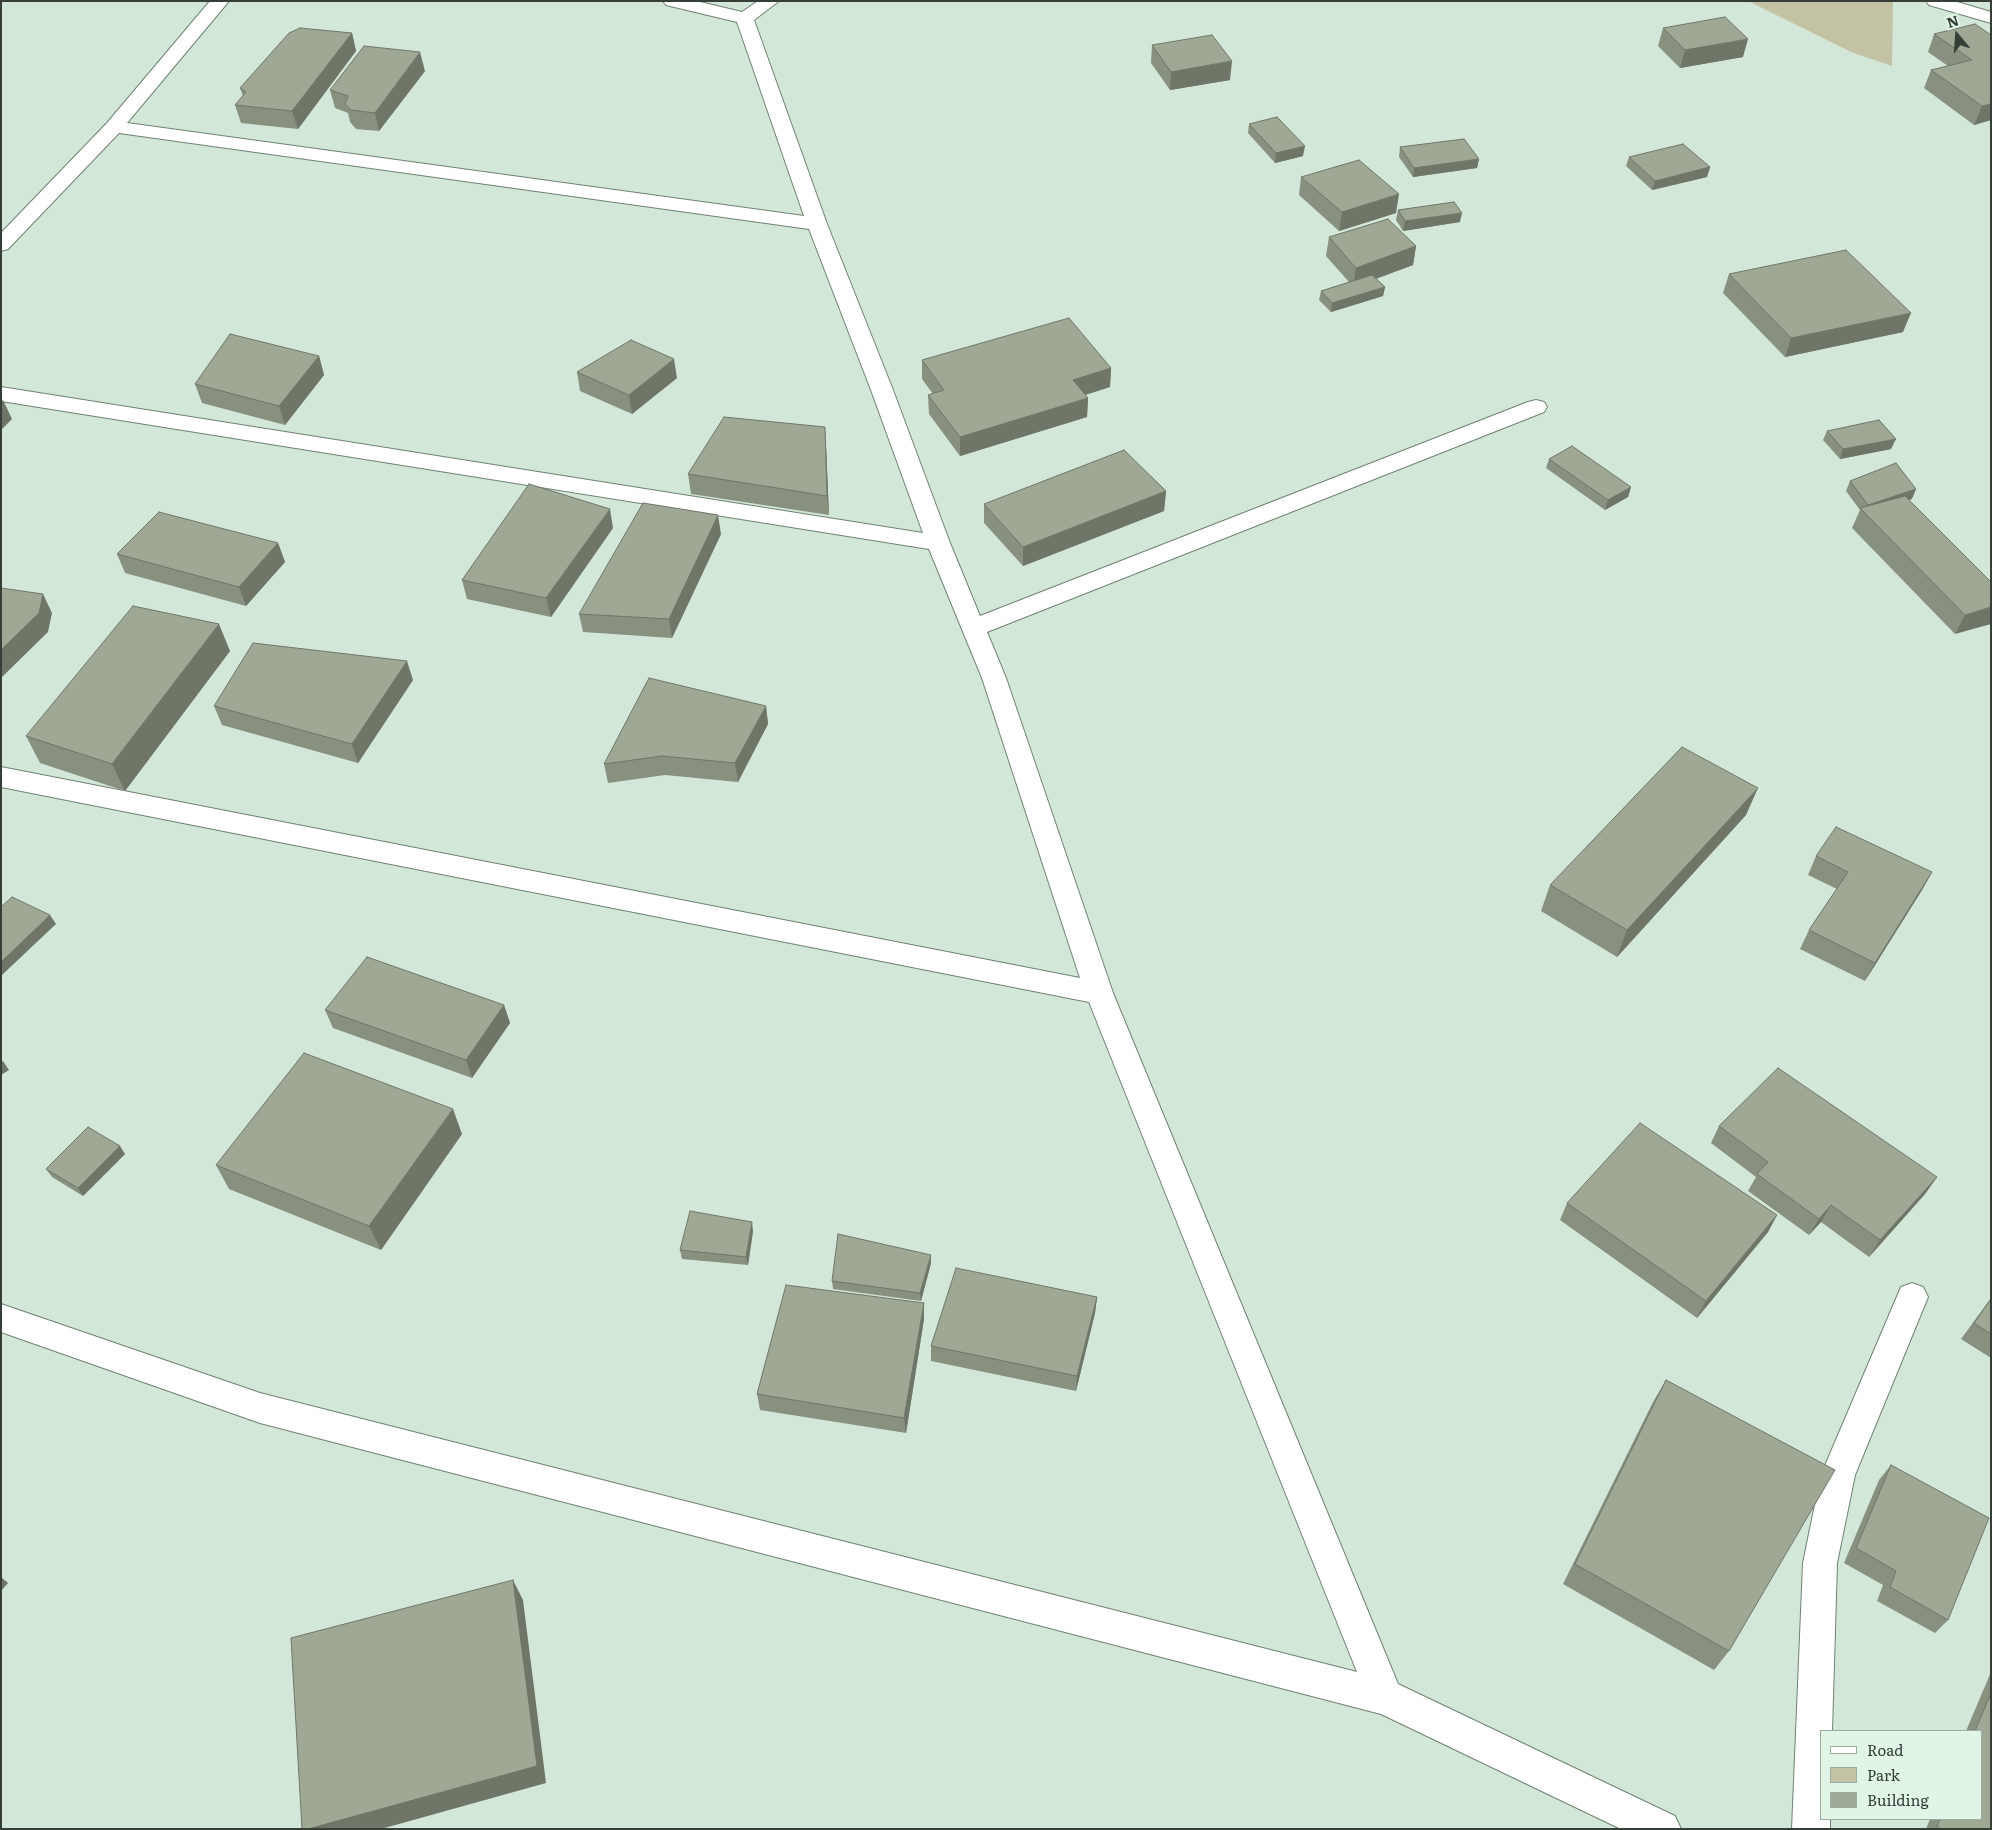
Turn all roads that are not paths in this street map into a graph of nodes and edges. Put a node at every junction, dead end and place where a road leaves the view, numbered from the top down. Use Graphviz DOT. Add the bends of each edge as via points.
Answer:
graph roads {
  1 [pos="220,1"];
  2 [pos="672,1"];
  3 [pos="770,1"];
  4 [pos="1935,1"];
  5 [pos="745,18"];
  6 [pos="1991,18"];
  7 [pos="114,127"];
  8 [pos="817,224"];
  9 [pos="1,245"];
  10 [pos="1,394"];
  11 [pos="1536,407"];
  12 [pos="938,543"];
  13 [pos="973,628"];
  14 [pos="1,777"];
  15 [pos="1099,994"];
  16 [pos="1912,1297"];
  17 [pos="1,1318"];
  18 [pos="1385,1697"];
  19 [pos="1662,1829"];
  20 [pos="1811,1829"];
  1 -- 7 [label="street"];
  2 -- 5 [label="street"];
  3 -- 5 [label="street"];
  4 -- 6 [label="street"];
  5 -- 8 [label="street"];
  7 -- 8 [label="street"];
  7 -- 9 [label="street"];
  8 -- 12 [label="street"];
  10 -- 12 [label="street"];
  11 -- 13 [label="street"];
  12 -- 13 [label="street"];
  13 -- 15 [label="street" via="994,678"];
  14 -- 15 [label="street"];
  15 -- 18 [label="street"];
  16 -- 20 [label="street" via="1838,1475 1820,1563"];
  17 -- 18 [label="street" via="260,1408"];
  18 -- 19 [label="street"];
}
